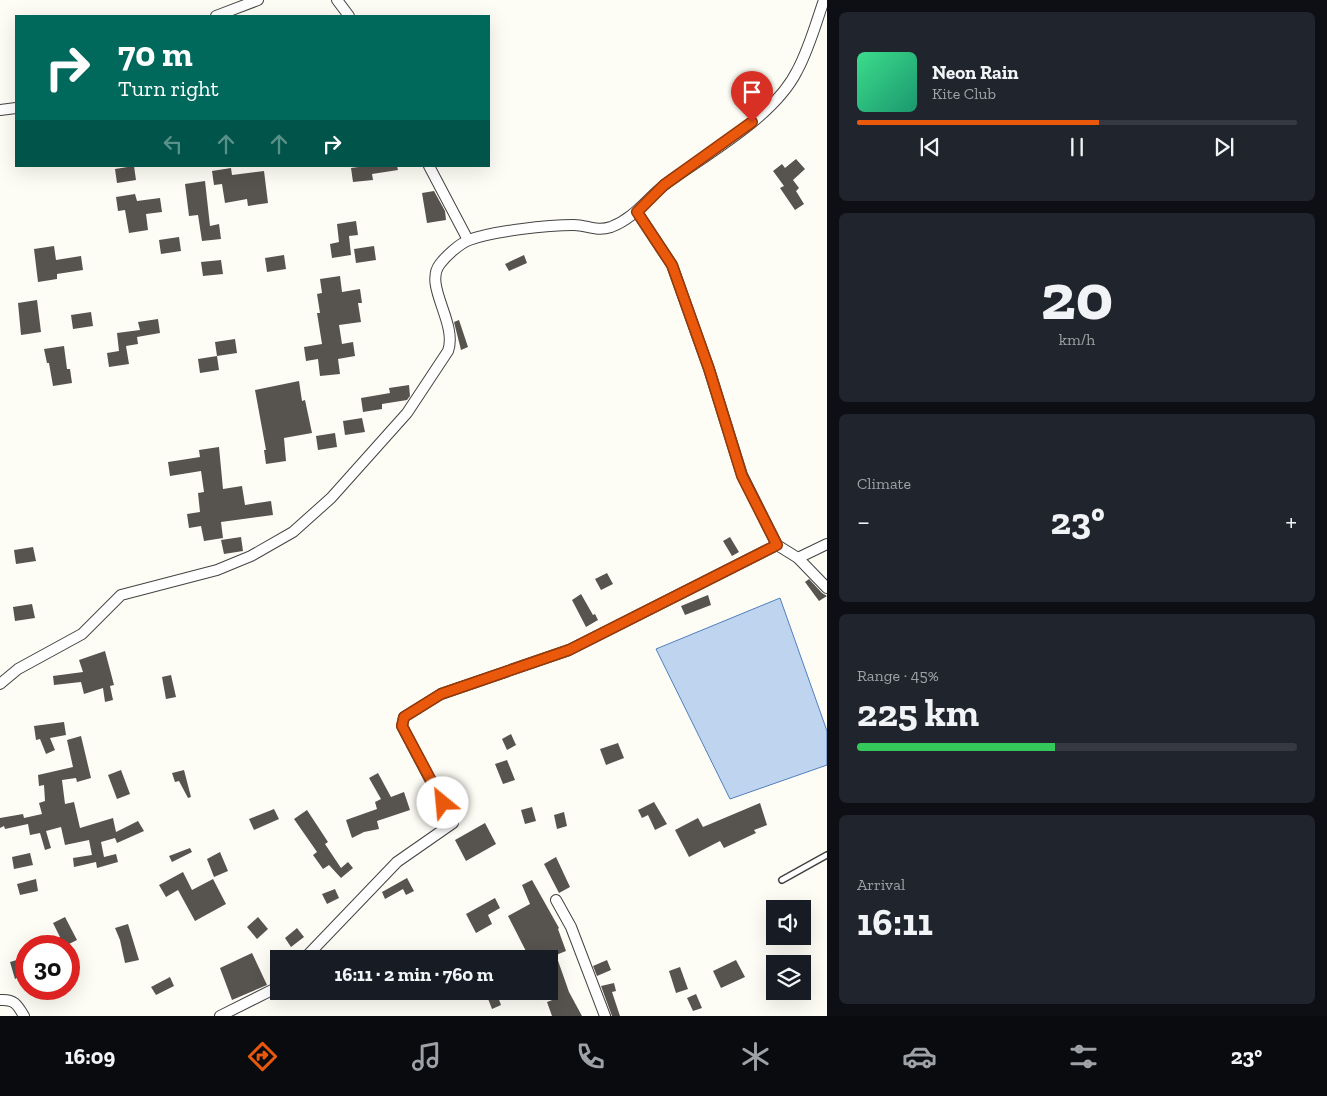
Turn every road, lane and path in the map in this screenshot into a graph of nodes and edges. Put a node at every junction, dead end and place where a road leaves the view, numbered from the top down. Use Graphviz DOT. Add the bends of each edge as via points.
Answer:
graph roads {
  1 [pos="258,0"];
  2 [pos="337,0"];
  3 [pos="824,0"];
  4 [pos="219,15"];
  5 [pos="348,15"];
  6 [pos="15,108"];
  7 [pos="0,110"];
  8 [pos="429,167"];
  9 [pos="637,212"];
  10 [pos="468,240"];
  11 [pos="827,544"];
  12 [pos="777,545"];
  13 [pos="798,558"];
  14 [pos="827,588"];
  15 [pos="0,684"];
  16 [pos="827,855"];
  17 [pos="782,880"];
  18 [pos="556,900"];
  19 [pos="313,950"];
  20 [pos="270,991"];
  21 [pos="0,1000"];
  22 [pos="24,1016"];
  23 [pos="220,1016"];
  24 [pos="605,1016"];
  1 -- 4 [label="street"];
  2 -- 5 [label="street"];
  3 -- 9 [label="street" via="797,71 781,96 765,112 664,185"];
  6 -- 7 [label="street"];
  8 -- 10 [label="street"];
  9 -- 10 [label="street" via="611,227 596,230 568,225"];
  9 -- 12 [label="street" via="672,265 742,476"];
  10 -- 15 [label="street" via="436,269 435,282 451,342 448,351 407,412 331,498 293,532 251,556 216,570 121,595 82,634 18,669"];
  11 -- 13 [label="street"];
  12 -- 13 [label="street"];
  12 -- 19 [label="street" via="569,650 441,694 404,717 402,726 453,823 397,862"];
  13 -- 14 [label="street"];
  16 -- 17 [label="lane"];
  18 -- 24 [label="street" via="571,927"];
  20 -- 23 [label="street"];
  21 -- 22 [label="street" via="18,1004"];
}
